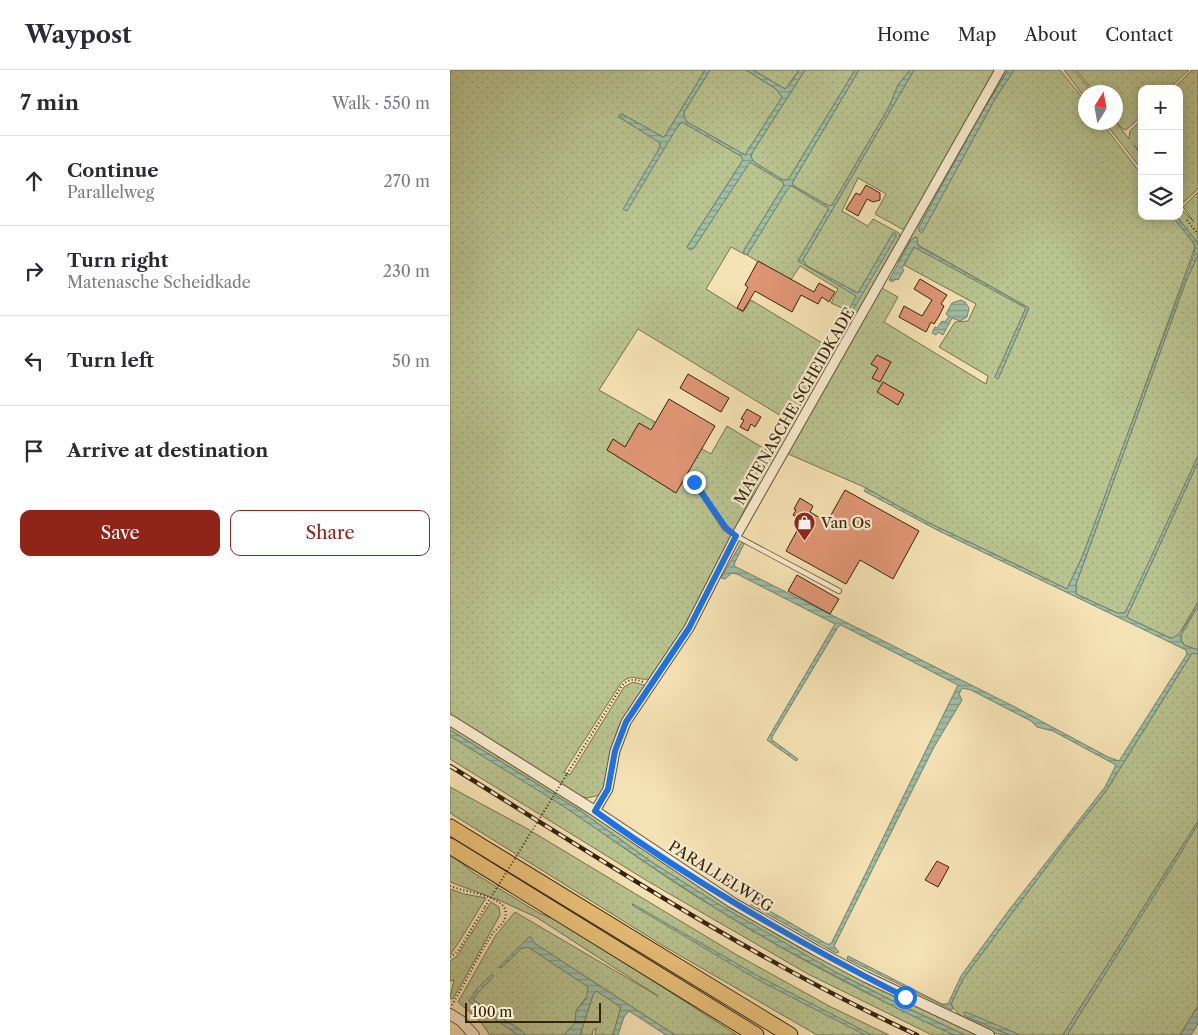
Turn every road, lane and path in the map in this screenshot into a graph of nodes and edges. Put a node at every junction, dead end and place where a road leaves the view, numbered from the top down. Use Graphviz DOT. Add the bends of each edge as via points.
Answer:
graph roads {
  1 [pos="1000,70"];
  2 [pos="1187,220"];
  3 [pos="1198,234"];
  4 [pos="694,482"];
  5 [pos="736,536"];
  6 [pos="839,591"];
  7 [pos="650,685"];
  8 [pos="450,720"];
  9 [pos="595,811"];
  10 [pos="450,826"];
  11 [pos="450,846"];
  12 [pos="450,886"];
  13 [pos="450,957"];
  14 [pos="451,1010"];
  15 [pos="474,1035"];
  16 [pos="756,1035"];
  17 [pos="790,1035"];
  18 [pos="989,1035"];
  1 -- 5 [label="street, MATENASCHE SCHEIDKADE"];
  2 -- 3 [label="path"];
  4 -- 5 [label="lane" via="726,528"];
  5 -- 6 [label="lane"];
  5 -- 7 [label="street, MATENASCHE SCHEIDKADE" via="689,628"];
  7 -- 9 [label="street, MATENASCHE SCHEIDKADE" via="620,735 608,789"];
  7 -- 13 [label="path, bridge" via="636,679 624,683 458,951"];
  8 -- 9 [label="street, PARALLELWEG"];
  9 -- 18 [label="street, PARALLELWEG" via="733,903 817,952"];
  10 -- 17 [label="highway"];
  11 -- 16 [label="highway"];
  12 -- 14 [label="path" via="484,895 505,910 505,919"];
  14 -- 15 [label="street"];
}
